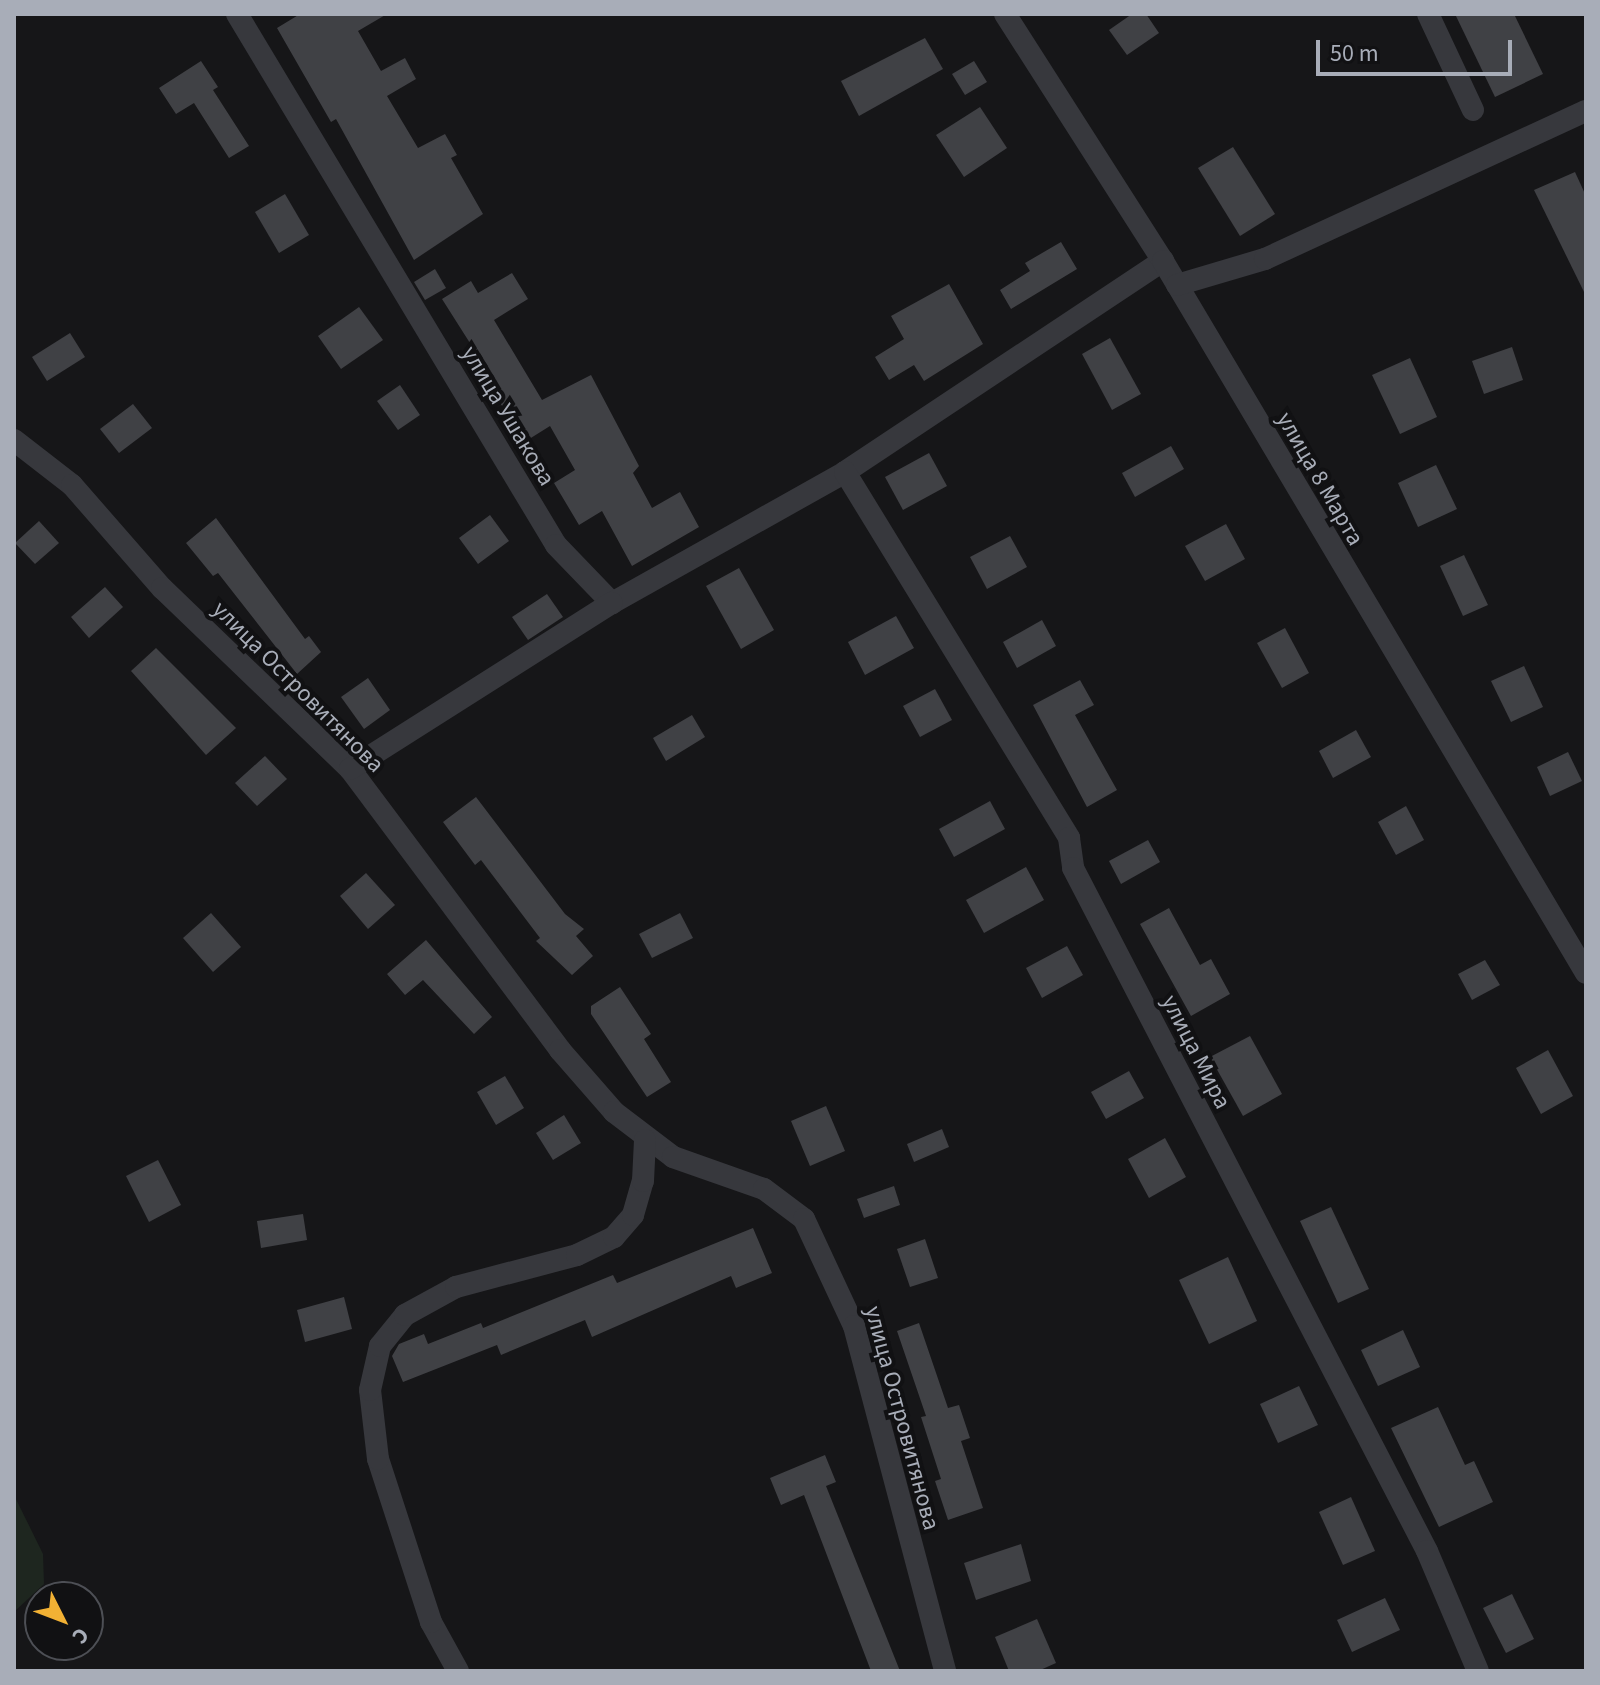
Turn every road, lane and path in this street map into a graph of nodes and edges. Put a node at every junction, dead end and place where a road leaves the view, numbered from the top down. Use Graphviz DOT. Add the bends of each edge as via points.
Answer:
graph roads {
  1 [pos="237,14"];
  2 [pos="1005,14"];
  3 [pos="1428,14"];
  4 [pos="1473,110"];
  5 [pos="1586,111"];
  6 [pos="1163,261"];
  7 [pos="1177,285"];
  8 [pos="14,440"];
  9 [pos="845,472"];
  10 [pos="612,603"];
  11 [pos="350,769"];
  12 [pos="1586,973"];
  13 [pos="645,1140"];
  14 [pos="458,1671"];
  15 [pos="945,1671"];
  16 [pos="1478,1671"];
  1 -- 10 [label="street, улица Ушакова" via="556,545"];
  2 -- 6 [label="street, улица 8 Марта"];
  3 -- 4 [label="street"];
  5 -- 7 [label="street" via="1265,259"];
  6 -- 7 [label="street, улица 8 Марта"];
  6 -- 9 [label="street"];
  7 -- 12 [label="street, улица 8 Марта"];
  8 -- 11 [label="street, улица Островитянова" via="72,485 184,610"];
  9 -- 10 [label="street"];
  9 -- 16 [label="street, улица Мира" via="1069,838 1073,868 1427,1551"];
  10 -- 11 [label="street"];
  11 -- 13 [label="street, улица Островитянова" via="584,1080"];
  13 -- 14 [label="street" via="643,1181 633,1215 614,1237 577,1255 456,1287 405,1315 380,1346 370,1390 378,1459 431,1622"];
  13 -- 15 [label="street, улица Островитянова" via="702,1170 764,1189 804,1219 817,1239 854,1326"];
}
